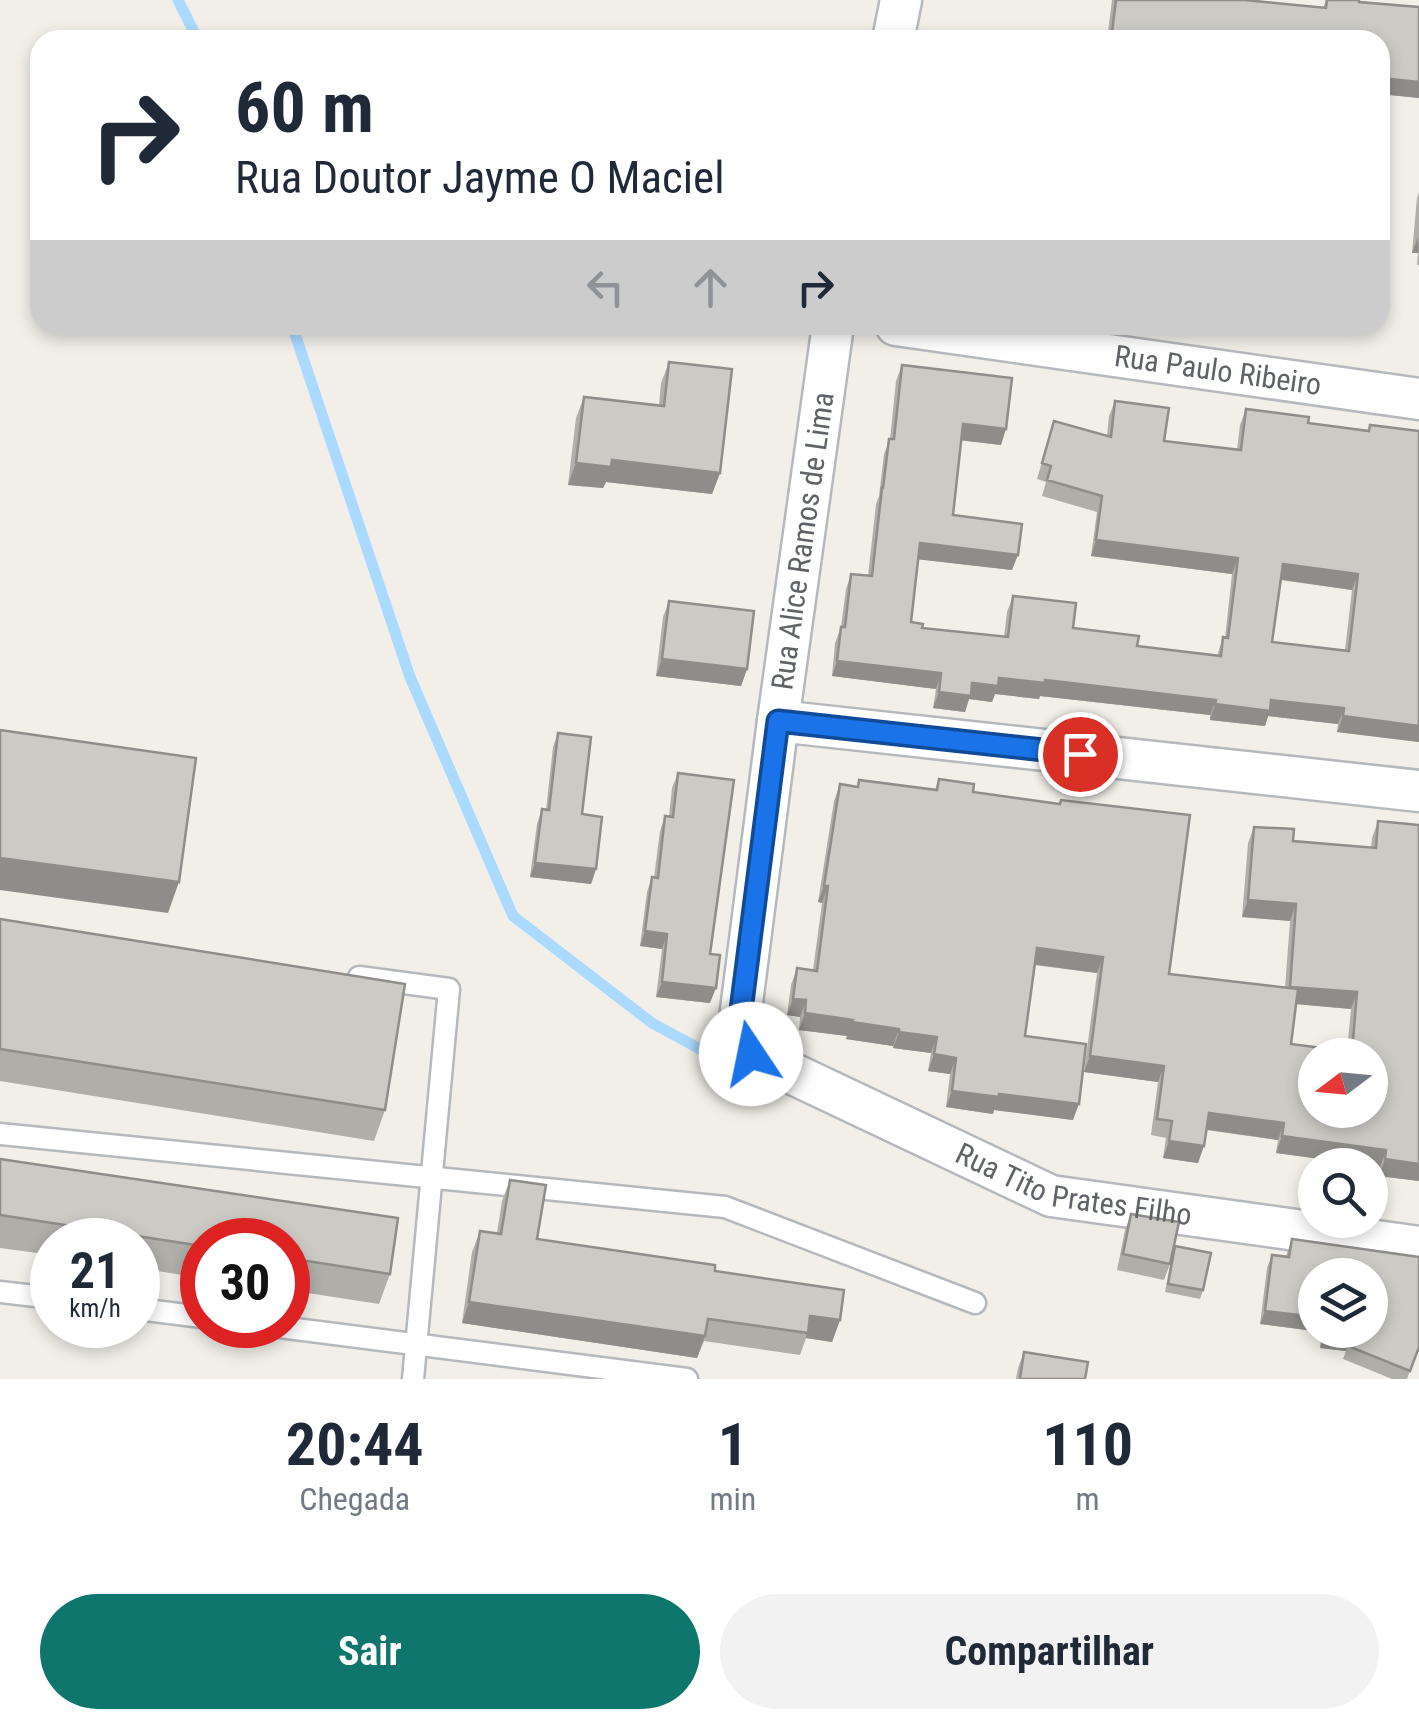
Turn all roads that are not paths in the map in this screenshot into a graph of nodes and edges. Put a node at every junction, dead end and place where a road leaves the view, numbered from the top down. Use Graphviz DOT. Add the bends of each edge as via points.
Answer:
graph roads {
  1 [pos="901,0"];
  2 [pos="894,30"];
  3 [pos="832,335"];
  4 [pos="967,335"];
  5 [pos="1419,399"];
  6 [pos="778,721"];
  7 [pos="1419,791"];
  8 [pos="334,974"];
  9 [pos="751,1054"];
  10 [pos="0,1134"];
  11 [pos="433,1178"];
  12 [pos="1419,1247"];
  13 [pos="0,1292"];
  14 [pos="30,1295"];
  15 [pos="975,1303"];
  16 [pos="310,1331"];
  17 [pos="417,1344"];
  18 [pos="413,1379"];
  19 [pos="687,1379"];
  1 -- 2 [label="street"];
  3 -- 6 [label="street, Rua Alice Ramos de Lima"];
  4 -- 5 [label="street, Rua Paulo Ribeiro"];
  6 -- 7 [label="street"];
  6 -- 9 [label="street, Rua Alice Ramos de Lima" via="740,1018"];
  8 -- 11 [label="lane" via="449,989"];
  9 -- 12 [label="street, Rua Tito Prates Filho" via="1051,1196"];
  10 -- 11 [label="lane"];
  11 -- 15 [label="lane" via="725,1207"];
  11 -- 17 [label="lane"];
  13 -- 14 [label="lane"];
  16 -- 17 [label="lane"];
  17 -- 18 [label="lane"];
  17 -- 19 [label="lane"];
}
